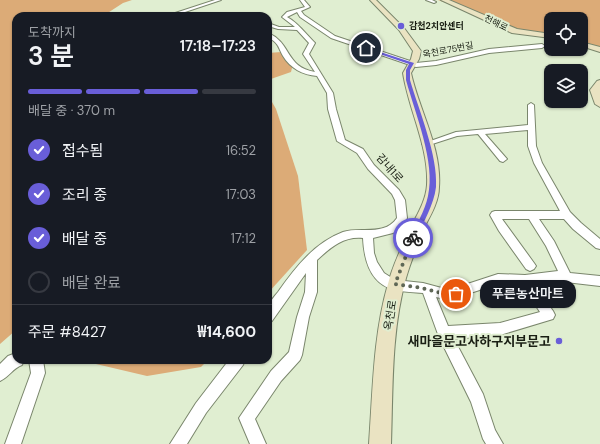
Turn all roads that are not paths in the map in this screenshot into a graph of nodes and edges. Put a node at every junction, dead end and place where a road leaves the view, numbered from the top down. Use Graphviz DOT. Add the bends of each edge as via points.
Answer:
graph roads {
  1 [pos="219,0"];
  2 [pos="302,0"];
  3 [pos="372,0"];
  4 [pos="428,0"];
  5 [pos="444,0"];
  6 [pos="434,2"];
  7 [pos="299,11"];
  8 [pos="181,12"];
  9 [pos="272,26"];
  10 [pos="298,29"];
  11 [pos="544,35"];
  12 [pos="272,38"];
  13 [pos="542,46"];
  14 [pos="588,46"];
  15 [pos="600,50"];
  16 [pos="412,63"];
  17 [pos="319,74"];
  18 [pos="600,83"];
  19 [pos="600,104"];
  20 [pos="531,105"];
  21 [pos="531,127"];
  22 [pos="480,132"];
  23 [pos="426,144"];
  24 [pos="503,159"];
  25 [pos="532,215"];
  26 [pos="567,215"];
  27 [pos="368,234"];
  28 [pos="600,245"];
  29 [pos="312,258"];
  30 [pos="530,266"];
  31 [pos="566,277"];
  32 [pos="525,280"];
  33 [pos="600,281"];
  34 [pos="395,284"];
  35 [pos="427,290"];
  36 [pos="272,311"];
  37 [pos="444,333"];
  38 [pos="12,362"];
  39 [pos="37,364"];
  40 [pos="235,364"];
  41 [pos="0,374"];
  42 [pos="13,444"];
  43 [pos="178,444"];
  44 [pos="258,444"];
  45 [pos="380,444"];
  46 [pos="495,444"];
  1 -- 8 [label="street"];
  2 -- 7 [label="street" via="308,7"];
  3 -- 16 [label="street, 옥천로" via="394,20 411,41 416,51"];
  4 -- 6 [label="street"];
  5 -- 11 [label="street, 천해로" via="514,31"];
  7 -- 10 [label="street, 감내1로" via="284,16"];
  7 -- 16 [label="street, 옥천로75번길" via="302,16 330,36"];
  9 -- 10 [label="street"];
  10 -- 17 [label="street, 감내1로" via="312,43 306,54"];
  12 -- 17 [label="street" via="280,43 286,56 302,71"];
  13 -- 16 [label="street, 옥천로75번길" via="489,51 432,63"];
  14 -- 15 [label="street"];
  16 -- 23 [label="street, 옥천로" via="408,70 408,80"];
  17 -- 27 [label="street, 감내1로" via="330,93 341,141 360,151 400,200 402,218 398,224 389,230"];
  18 -- 19 [label="street" via="595,90"];
  20 -- 21 [label="street"];
  21 -- 22 [label="street"];
  21 -- 26 [label="street" via="532,146 538,163"];
  22 -- 23 [label="street" via="456,134"];
  22 -- 24 [label="street"];
  23 -- 34 [label="street, 옥천로" via="432,170 431,198"];
  25 -- 26 [label="street"];
  25 -- 30 [label="street" via="495,215 505,234"];
  25 -- 31 [label="street"];
  26 -- 28 [label="street"];
  27 -- 29 [label="street, 감내1로" via="354,234 337,239"];
  27 -- 34 [label="street" via="372,264 380,276"];
  29 -- 36 [label="street, 감내1로"];
  29 -- 44 [label="street" via="311,292 295,355 276,376 247,418"];
  31 -- 32 [label="street"];
  31 -- 33 [label="street"];
  32 -- 35 [label="street" via="498,279 449,295"];
  32 -- 37 [label="street" via="549,315 500,328"];
  34 -- 35 [label="street"];
  34 -- 45 [label="street, 옥천로" via="387,328"];
  35 -- 37 [label="street"];
  37 -- 46 [label="street" via="478,399 488,434"];
  38 -- 41 [label="street"];
  39 -- 42 [label="street" via="38,373"];
  40 -- 43 [label="street" via="201,408"];
}
